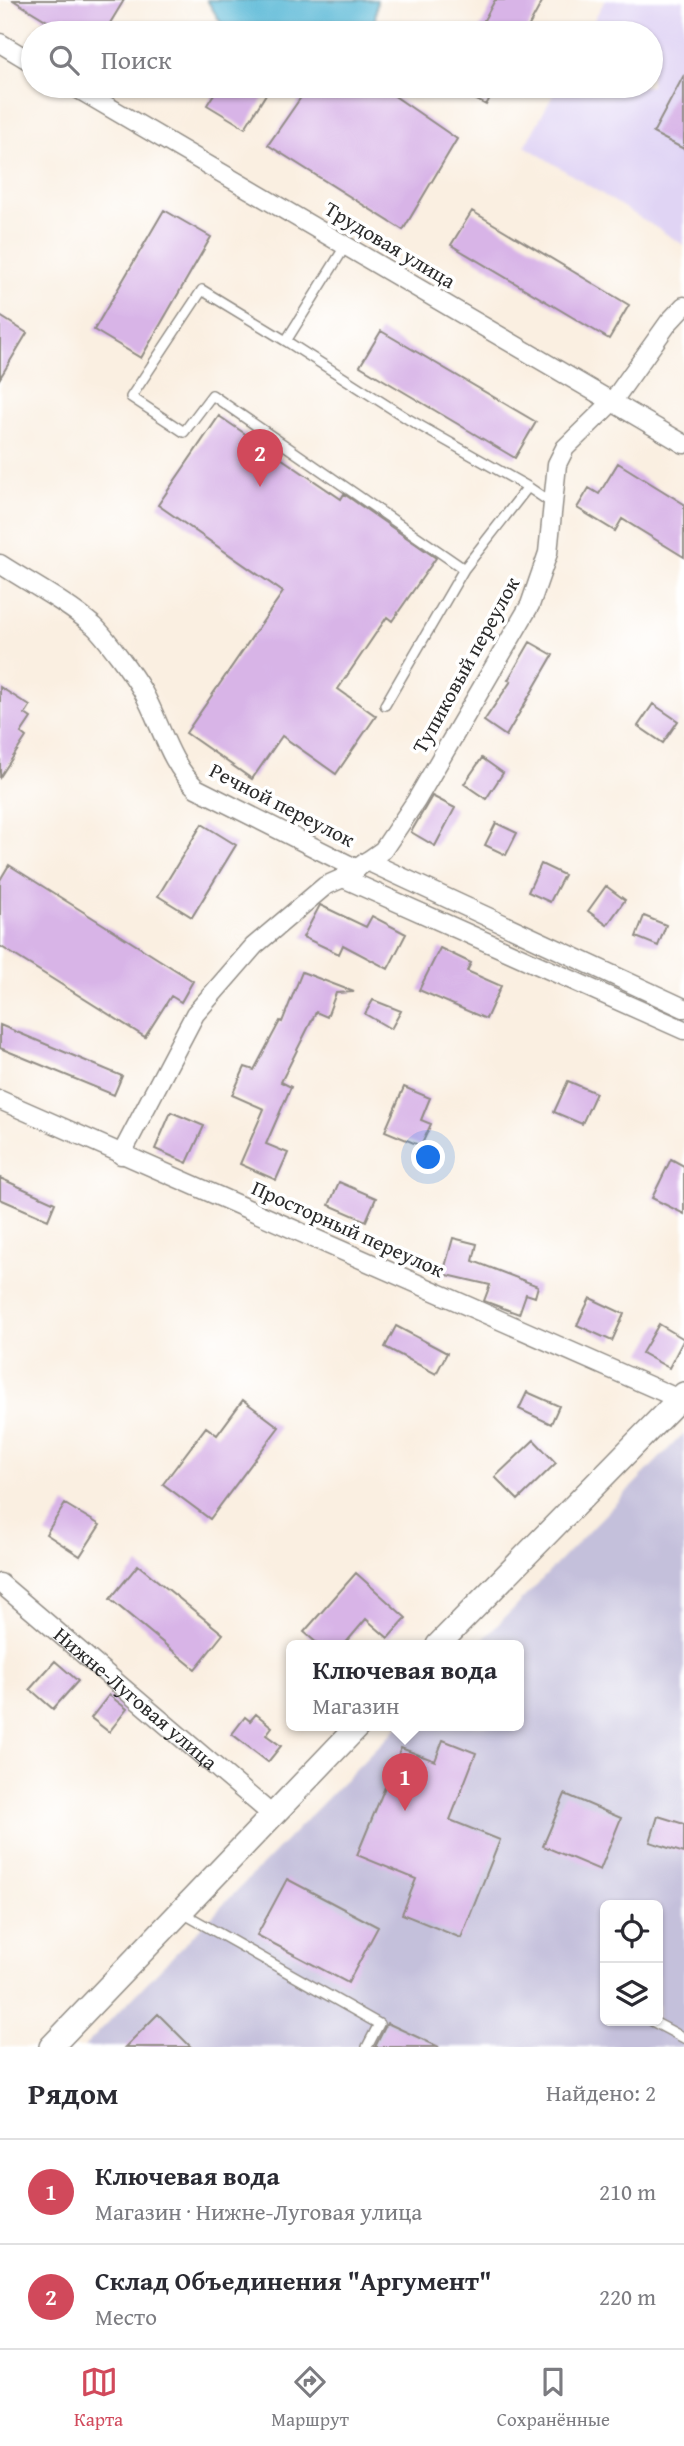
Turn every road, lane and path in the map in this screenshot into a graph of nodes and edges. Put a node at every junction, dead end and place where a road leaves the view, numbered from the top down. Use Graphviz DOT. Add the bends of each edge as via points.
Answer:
graph roads {
  1 [pos="0,43"];
  2 [pos="21,56"];
  3 [pos="94,98"];
  4 [pos="346,245"];
  5 [pos="684,306"];
  6 [pos="286,341"];
  7 [pos="612,402"];
  8 [pos="684,444"];
  9 [pos="528,487"];
  10 [pos="554,505"];
  11 [pos="0,564"];
  12 [pos="464,569"];
  13 [pos="385,705"];
  14 [pos="356,869"];
  15 [pos="684,1007"];
  16 [pos="684,1030"];
  17 [pos="0,1100"];
  18 [pos="121,1154"];
  19 [pos="682,1396"];
  20 [pos="0,1583"];
  21 [pos="443,1640"];
  22 [pos="353,1731"];
  23 [pos="271,1814"];
  24 [pos="180,1911"];
  25 [pos="661,2026"];
  26 [pos="684,2038"];
  27 [pos="51,2047"];
  28 [pos="368,2047"];
  1 -- 2 [label="street"];
  3 -- 4 [label="street, Трудовая улица"];
  4 -- 6 [label="lane"];
  4 -- 7 [label="street, Трудовая улица"];
  5 -- 7 [label="street, Тупиковый переулок"];
  6 -- 9 [label="lane" via="408,419"];
  6 -- 12 [label="lane" via="202,290 131,397 184,432 212,395"];
  7 -- 8 [label="street, Трудовая улица"];
  7 -- 10 [label="street, Тупиковый переулок" via="565,448 557,464"];
  9 -- 10 [label="lane"];
  9 -- 12 [label="lane"];
  10 -- 14 [label="street, Тупиковый переулок" via="548,553 530,604 416,801 383,850"];
  11 -- 14 [label="street, Речной переулок" via="96,628 142,691 173,758 196,788"];
  12 -- 13 [label="lane"];
  14 -- 15 [label="street"];
  14 -- 16 [label="street"];
  14 -- 18 [label="street, Тупиковый переулок" via="325,886 254,946 195,1014"];
  17 -- 18 [label="street, Просторный переулок"];
  18 -- 19 [label="street, Просторный переулок"];
  19 -- 21 [label="street"];
  20 -- 23 [label="street, Нижне-Луговая улица"];
  22 -- 23 [label="street"];
  23 -- 24 [label="street"];
  24 -- 27 [label="street"];
  24 -- 28 [label="lane" via="379,2024"];
  25 -- 26 [label="lane"];
}
